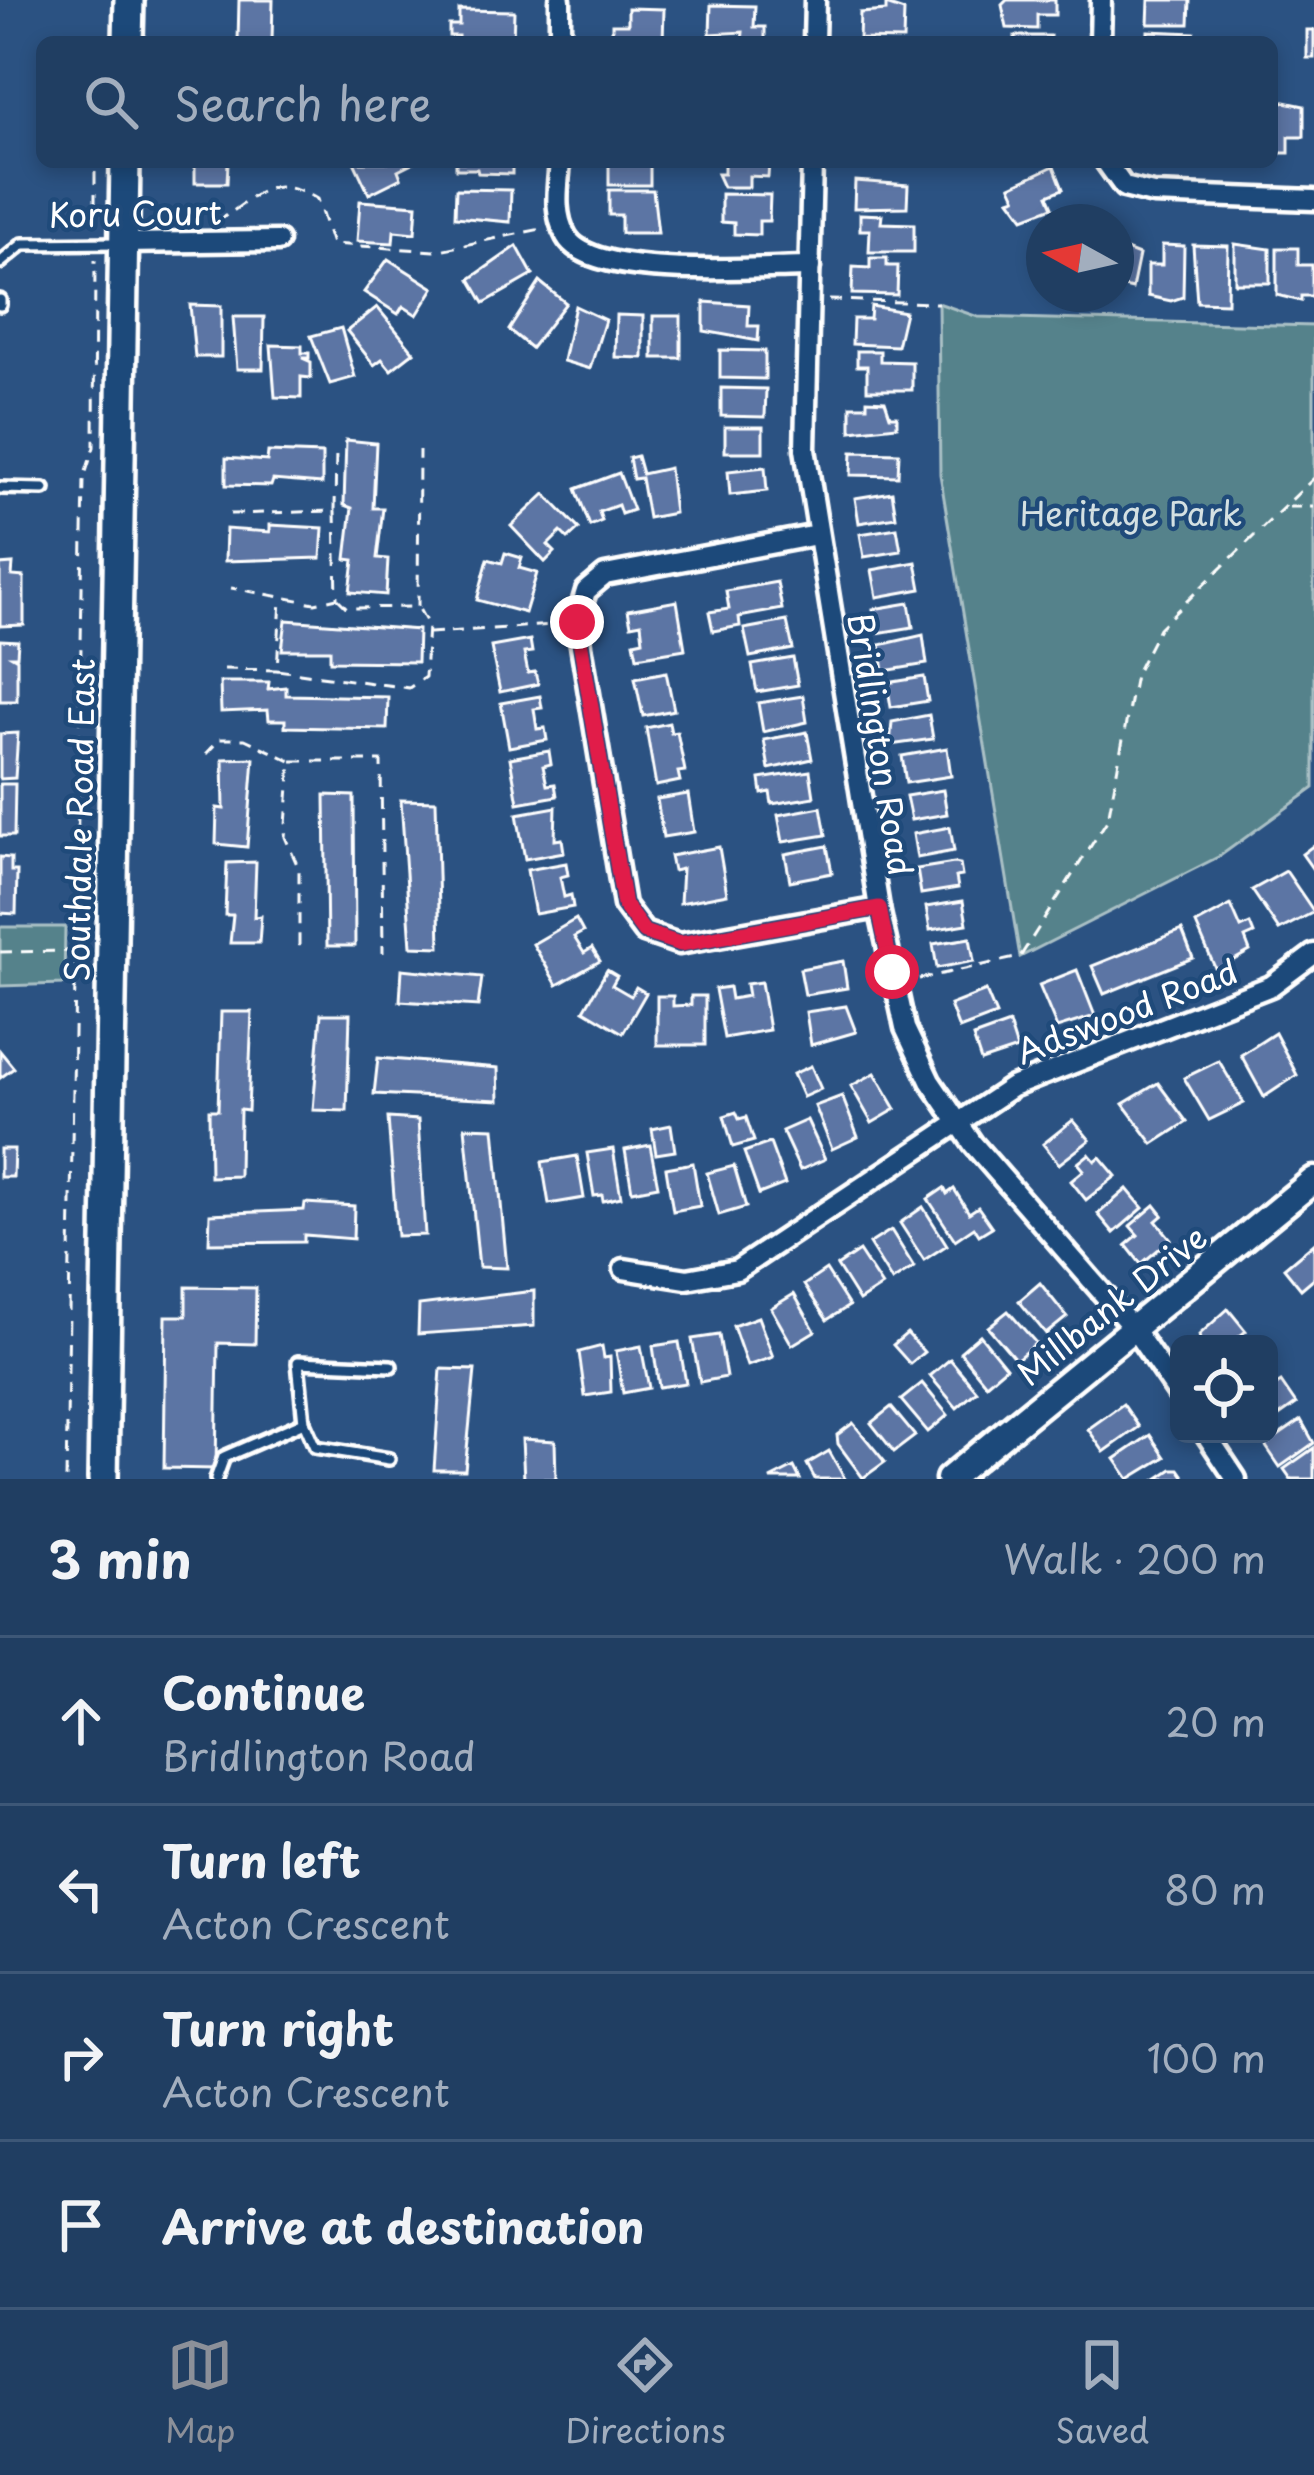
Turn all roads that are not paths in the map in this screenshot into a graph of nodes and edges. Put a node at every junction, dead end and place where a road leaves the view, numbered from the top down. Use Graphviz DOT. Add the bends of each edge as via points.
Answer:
graph roads {
  1 [pos="129,0"];
  2 [pos="560,0"];
  3 [pos="815,0"];
  4 [pos="1101,0"];
  5 [pos="128,36"];
  6 [pos="560,36"];
  7 [pos="814,36"];
  8 [pos="1100,36"];
  9 [pos="124,168"];
  10 [pos="560,168"];
  11 [pos="812,168"];
  12 [pos="1110,168"];
  13 [pos="1314,200"];
  14 [pos="278,241"];
  15 [pos="109,242"];
  16 [pos="0,263"];
  17 [pos="810,267"];
  18 [pos="0,488"];
  19 [pos="44,489"];
  20 [pos="818,535"];
  21 [pos="879,908"];
  22 [pos="1314,953"];
  23 [pos="957,1120"];
  24 [pos="1314,1180"];
  25 [pos="624,1269"];
  26 [pos="1133,1328"];
  27 [pos="391,1366"];
  28 [pos="1170,1382"];
  29 [pos="304,1422"];
  30 [pos="1211,1443"];
  31 [pos="389,1459"];
  32 [pos="103,1479"];
  33 [pos="216,1479"];
  34 [pos="949,1479"];
  35 [pos="1236,1479"];
  1 -- 5 [label="main road"];
  2 -- 6 [label="street"];
  3 -- 7 [label="street"];
  4 -- 8 [label="street"];
  9 -- 15 [label="main road, Southdale Road East"];
  10 -- 17 [label="street" via="560,218 567,238 590,258 630,266"];
  11 -- 17 [label="street, Bridlington Road"];
  12 -- 13 [label="street" via="1124,187 1153,194"];
  14 -- 15 [label="street, Koru Court"];
  15 -- 16 [label="lane, Koru Court" via="23,244"];
  15 -- 32 [label="main road, Southdale Road East" via="112,950"];
  17 -- 20 [label="street, Bridlington Road" via="805,449"];
  18 -- 19 [label="lane"];
  20 -- 21 [label="street, Bridlington Road"];
  20 -- 21 [label="street" via="605,575 586,591 577,622 586,693 624,905 644,932 680,944"];
  21 -- 23 [label="street, Bridlington Road" via="905,1028"];
  22 -- 23 [label="street, Adswood Road" via="1271,986 1012,1087"];
  23 -- 25 [label="street, Adswood Road" via="939,1140 737,1270 687,1279"];
  23 -- 26 [label="street, Bridlington Road"];
  24 -- 26 [label="street, Millbank Drive"];
  26 -- 28 [label="street, Bridlington Road"];
  26 -- 34 [label="street, Millbank Drive"];
  27 -- 29 [label="lane" via="298,1362"];
  29 -- 31 [label="lane" via="315,1447"];
  29 -- 33 [label="lane" via="224,1457"];
  30 -- 35 [label="street"];
}
